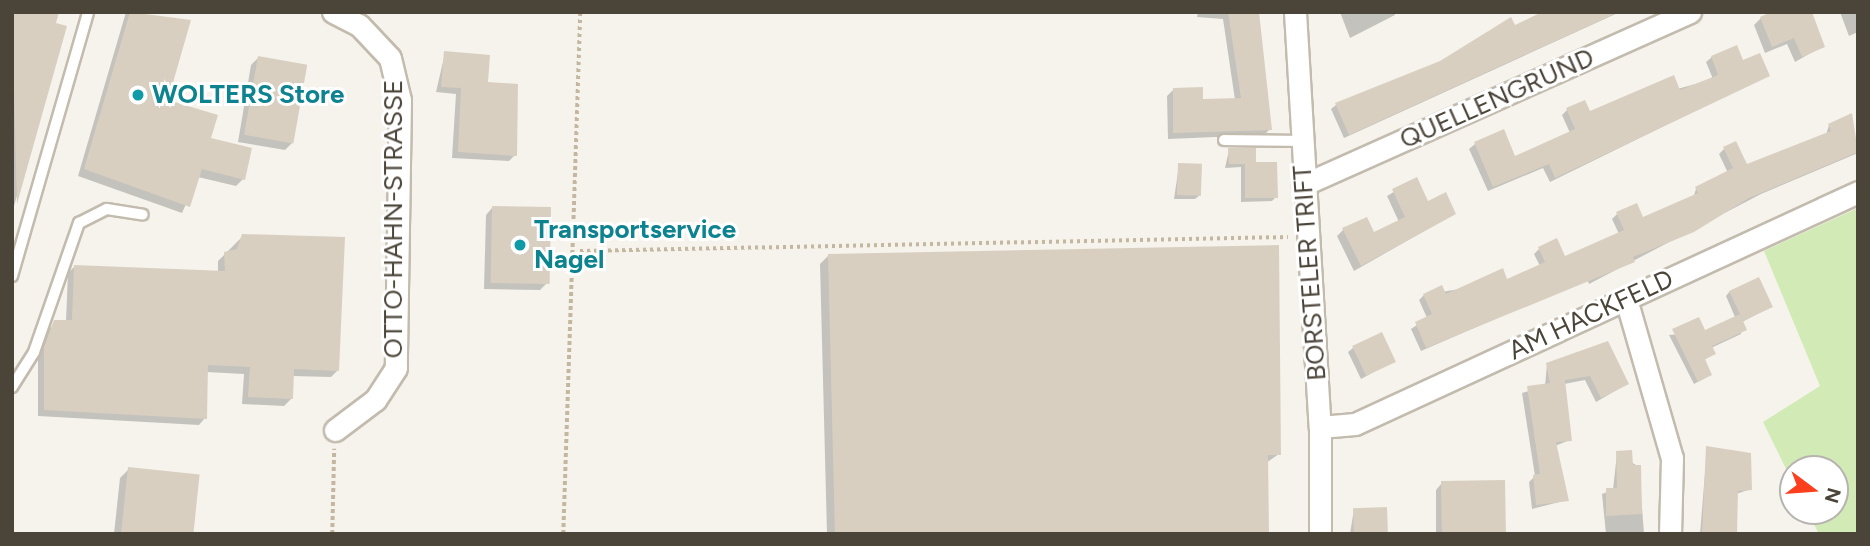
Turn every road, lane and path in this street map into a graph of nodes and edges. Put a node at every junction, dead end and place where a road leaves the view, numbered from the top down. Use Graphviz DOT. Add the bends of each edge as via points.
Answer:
graph roads {
  1 [pos="88,12"];
  2 [pos="333,12"];
  3 [pos="580,12"];
  4 [pos="1295,12"];
  5 [pos="1690,12"];
  6 [pos="1224,140"];
  7 [pos="1301,141"];
  8 [pos="1303,185"];
  9 [pos="1858,192"];
  10 [pos="143,215"];
  11 [pos="1306,237"];
  12 [pos="580,251"];
  13 [pos="12,276"];
  14 [pos="1626,299"];
  15 [pos="12,387"];
  16 [pos="1320,427"];
  17 [pos="335,430"];
  18 [pos="332,534"];
  19 [pos="563,534"];
  20 [pos="1320,534"];
  21 [pos="1670,534"];
  1 -- 13 [label="lane"];
  2 -- 17 [label="street, OTTO-HAHN-STRASSE" via="359,25 390,58 400,100 396,369 375,400"];
  3 -- 19 [label="path"];
  4 -- 7 [label="street, BORSTELER TRIFT"];
  5 -- 8 [label="street, QUELLENGRUND"];
  6 -- 7 [label="lane"];
  7 -- 8 [label="street, BORSTELER TRIFT"];
  8 -- 11 [label="street, BORSTELER TRIFT"];
  9 -- 14 [label="street, AM HACKFELD"];
  10 -- 15 [label="lane" via="107,209 79,223 34,352"];
  11 -- 12 [label="path"];
  11 -- 16 [label="street, BORSTELER TRIFT"];
  14 -- 16 [label="street, AM HACKFELD" via="1354,424"];
  14 -- 21 [label="street" via="1672,457"];
  16 -- 20 [label="street, BORSTELER TRIFT"];
  17 -- 18 [label="path"];
}
